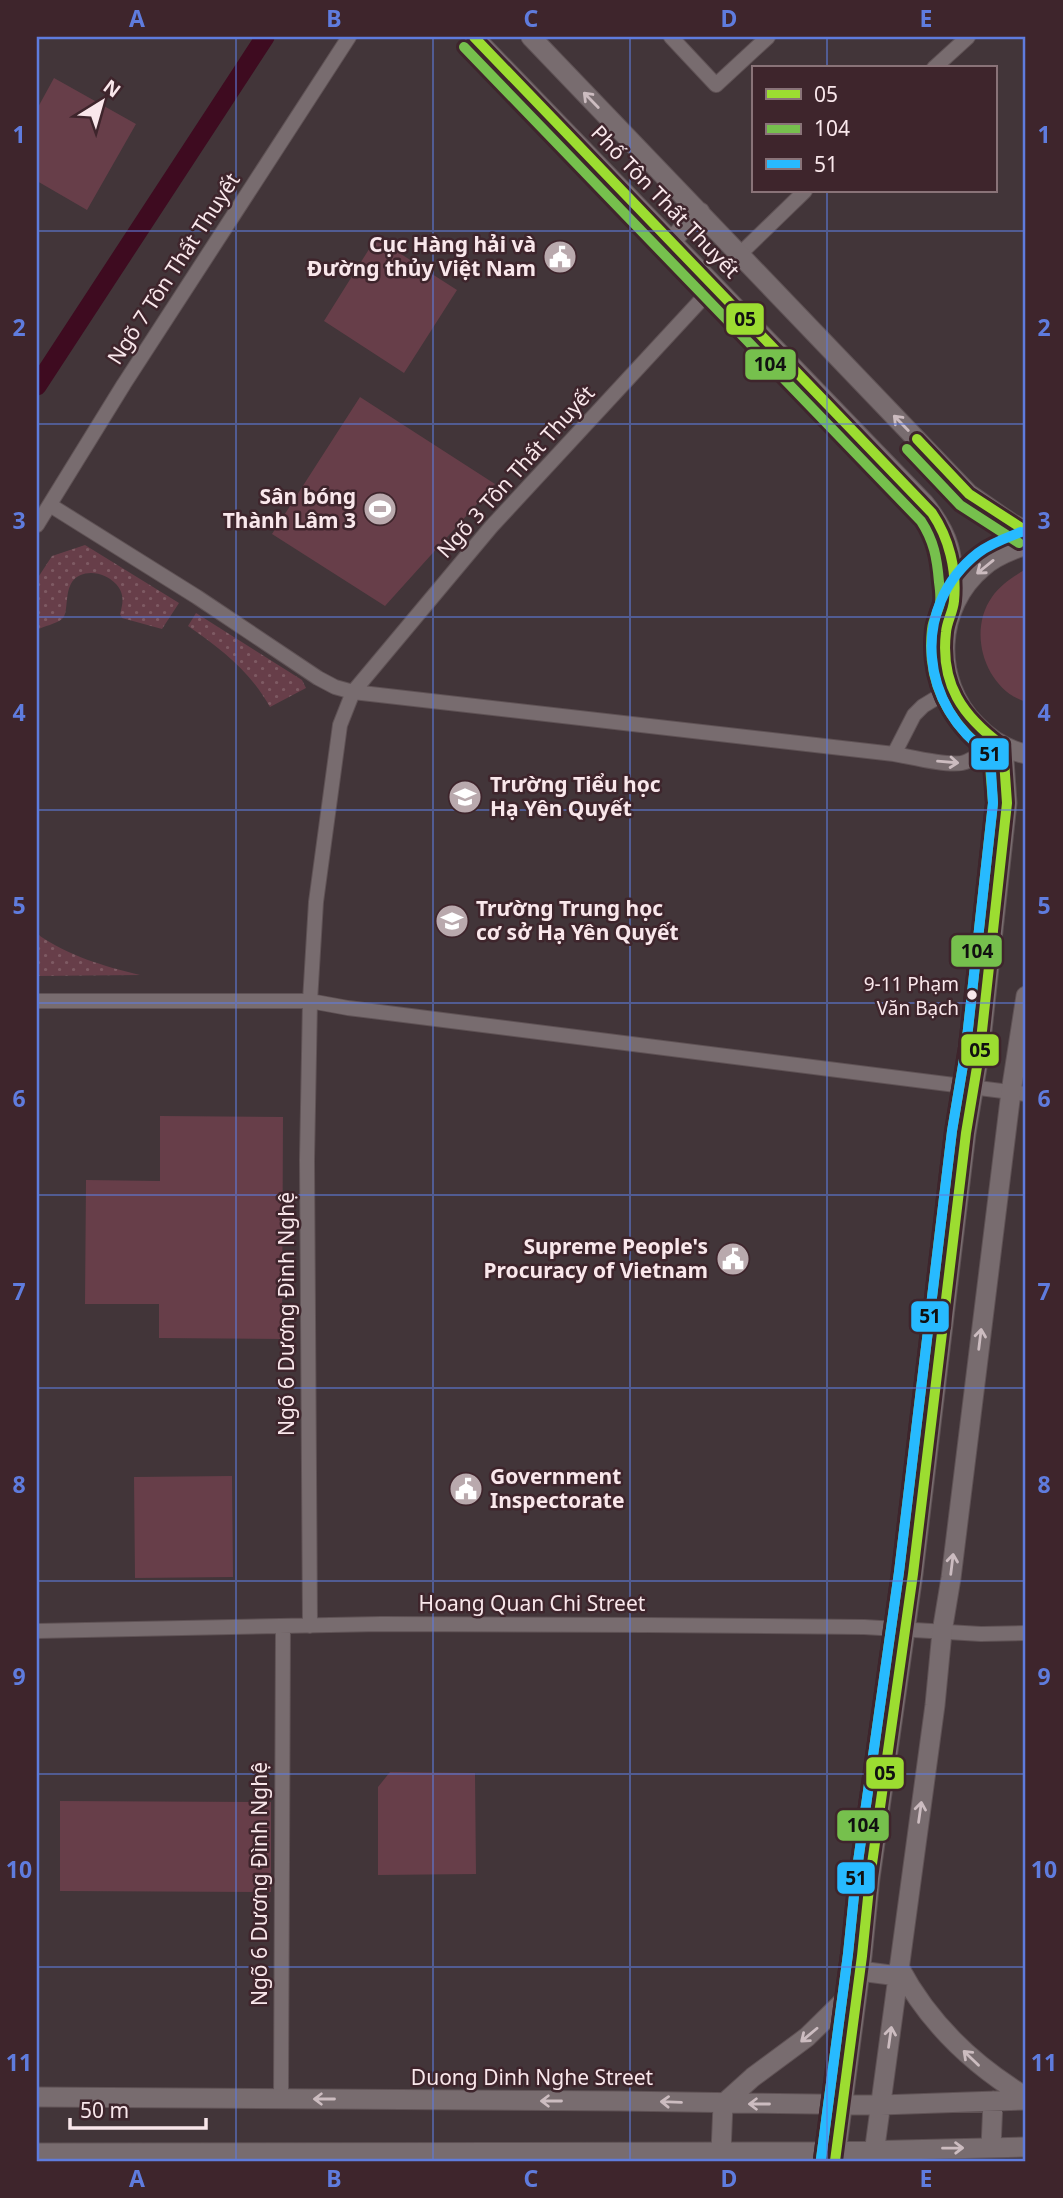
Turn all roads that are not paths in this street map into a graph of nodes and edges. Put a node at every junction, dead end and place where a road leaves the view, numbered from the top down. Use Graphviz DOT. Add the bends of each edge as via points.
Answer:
graph roads {
  1 [pos="349,37"];
  2 [pos="474,37"];
  3 [pos="531,37"];
  4 [pos="671,37"];
  5 [pos="768,37"];
  6 [pos="968,37"];
  7 [pos="936,66"];
  8 [pos="804,192"];
  9 [pos="700,212"];
  10 [pos="671,241"];
  11 [pos="740,254"];
  12 [pos="714,285"];
  13 [pos="50,505"];
  14 [pos="37,526"];
  15 [pos="1026,531"];
  16 [pos="1026,545"];
  17 [pos="954,603"];
  18 [pos="951,690"];
  19 [pos="353,692"];
  20 [pos="1000,744"];
  21 [pos="894,754"];
  22 [pos="1026,754"];
  23 [pos="1017,804"];
  24 [pos="1026,996"];
  25 [pos="310,1001"];
  26 [pos="37,1002"];
  27 [pos="973,1088"];
  28 [pos="1019,1093"];
  29 [pos="310,1626"];
  30 [pos="283,1627"];
  31 [pos="903,1629"];
  32 [pos="37,1631"];
  33 [pos="942,1632"];
  34 [pos="1026,1633"];
  35 [pos="899,1971"];
  36 [pos="859,1979"];
  37 [pos="37,2097"];
  38 [pos="281,2099"];
  39 [pos="1026,2099"];
  40 [pos="993,2101"];
  41 [pos="723,2104"];
  42 [pos="843,2104"];
  43 [pos="881,2105"];
  44 [pos="1023,2147"];
  45 [pos="37,2153"];
  46 [pos="992,2154"];
  47 [pos="835,2156"];
  48 [pos="874,2156"];
  49 [pos="725,2157"];
  1 -- 13 [label="street, Ngõ 7 Tôn Thất Thuyết"];
  2 -- 10 [label="main road, Phố Tôn Thất Thuyết"];
  9 -- 3 [label="main road, Phố Tôn Thất Thuyết, one-way"];
  4 -- 5 [label="street" via="716,85"];
  6 -- 7 [label="street"];
  8 -- 11 [label="street"];
  9 -- 10 [label="main road"];
  9 -- 11 [label="main road, Phố Tôn Thất Thuyết"];
  10 -- 12 [label="main road, Phố Tôn Thất Thuyết"];
  15 -- 11 [label="main road, Phố Tôn Thất Thuyết, one-way" via="970,494"];
  12 -- 17 [label="main road, Phố Tôn Thất Thuyết" via="934,516 948,538"];
  12 -- 19 [label="street, Ngõ 3 Tôn Thất Thuyết" via="491,527"];
  13 -- 14 [label="street, Ngõ 7 Tôn Thất Thuyết"];
  13 -- 19 [label="street" via="318,678"];
  16 -- 17 [label="main road, one-way" via="984,566"];
  17 -- 18 [label="main road" via="944,648"];
  18 -- 20 [label="main road" via="967,716"];
  18 -- 21 [label="street" via="914,715"];
  19 -- 21 [label="street"];
  19 -- 25 [label="street, Ngõ 3 Tôn Thất Thuyết" via="340,726 316,902"];
  21 -- 20 [label="street, one-way" via="961,763"];
  20 -- 22 [label="main road"];
  20 -- 23 [label="main road"];
  23 -- 27 [label="main road"];
  24 -- 28 [label="main road"];
  25 -- 26 [label="street"];
  25 -- 27 [label="street"];
  25 -- 29 [label="street, Ngõ 6 Dương Đình Nghệ"];
  27 -- 28 [label="street"];
  27 -- 31 [label="main road"];
  33 -- 28 [label="main road, one-way"];
  29 -- 30 [label="street, Hoang Quan Chi Street"];
  29 -- 31 [label="street, Hoang Quan Chi Street"];
  30 -- 32 [label="street, Hoang Quan Chi Street"];
  30 -- 38 [label="street, Ngõ 6 Dương Đình Nghệ"];
  31 -- 33 [label="street, Hoang Quan Chi Street"];
  31 -- 36 [label="main road"];
  33 -- 34 [label="street, Hoang Quan Chi Street"];
  35 -- 33 [label="main road, one-way"];
  35 -- 36 [label="main road"];
  39 -- 35 [label="main road, one-way" via="952,2039"];
  43 -- 35 [label="main road, one-way"];
  36 -- 41 [label="main road, one-way" via="807,2037"];
  36 -- 42 [label="main road"];
  37 -- 38 [label="main road, Duong Dinh Nghe Street"];
  41 -- 38 [label="main road, Duong Dinh Nghe Street, one-way"];
  39 -- 40 [label="main road, Duong Dinh Nghe Street"];
  40 -- 43 [label="main road, Duong Dinh Nghe Street"];
  40 -- 46 [label="main road"];
  42 -- 41 [label="main road, Duong Dinh Nghe Street, one-way"];
  41 -- 49 [label="main road"];
  42 -- 43 [label="main road, Duong Dinh Nghe Street"];
  42 -- 47 [label="main road"];
  43 -- 48 [label="main road"];
  44 -- 46 [label="main road"];
  45 -- 49 [label="main road"];
  48 -- 46 [label="main road, one-way"];
  47 -- 48 [label="main road"];
  47 -- 49 [label="main road"];
}
